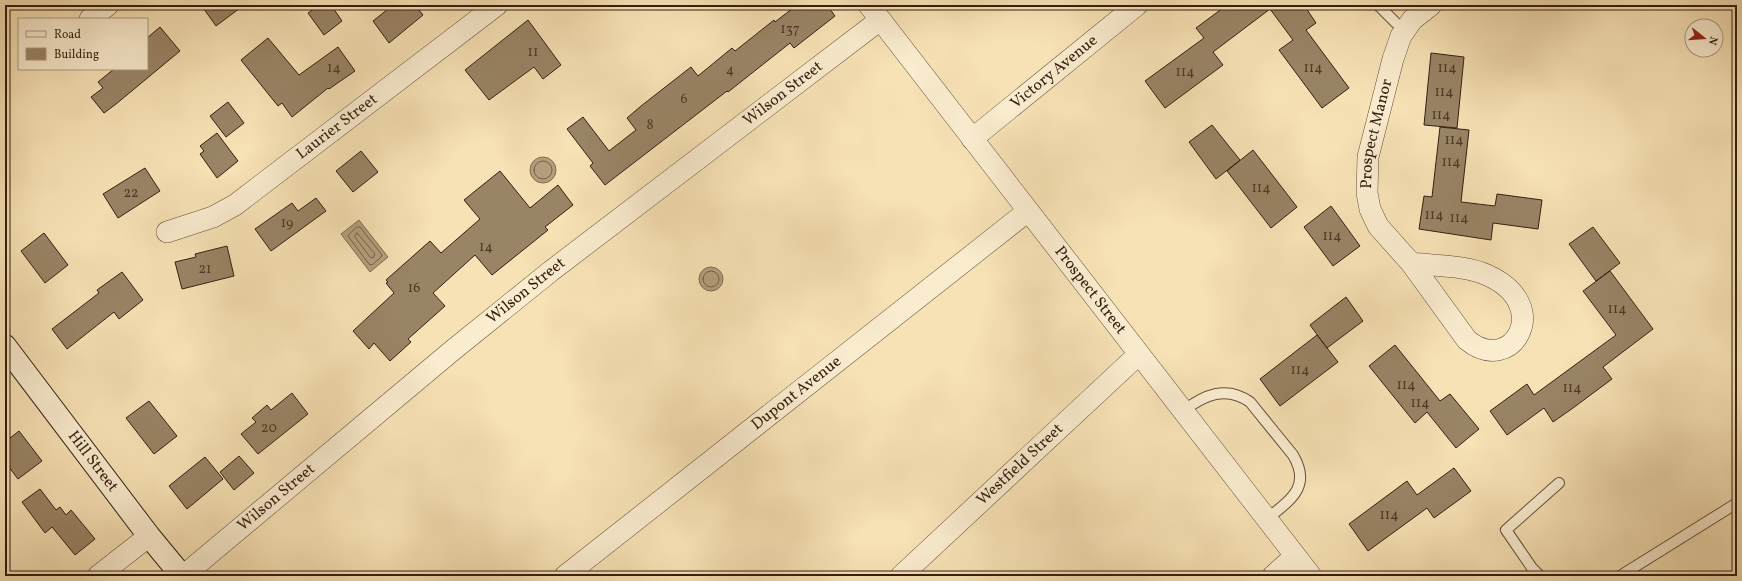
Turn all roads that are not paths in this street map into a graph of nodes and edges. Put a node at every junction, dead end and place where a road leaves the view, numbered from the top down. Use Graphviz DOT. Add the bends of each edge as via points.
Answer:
graph roads {
  1 [pos="108,5"];
  2 [pos="497,5"];
  3 [pos="1137,5"];
  4 [pos="1378,5"];
  5 [pos="1431,5"];
  6 [pos="874,12"];
  7 [pos="91,18"];
  8 [pos="1406,30"];
  9 [pos="972,139"];
  10 [pos="1028,211"];
  11 [pos="167,232"];
  12 [pos="1411,263"];
  13 [pos="5,346"];
  14 [pos="1139,354"];
  15 [pos="1183,411"];
  16 [pos="1559,483"];
  17 [pos="1737,503"];
  18 [pos="1267,519"];
  19 [pos="149,536"];
  20 [pos="1295,556"];
  21 [pos="98,576"];
  22 [pos="182,576"];
  23 [pos="565,576"];
  24 [pos="901,576"];
  25 [pos="1273,576"];
  26 [pos="1311,576"];
  27 [pos="1540,576"];
  28 [pos="1620,576"];
  1 -- 7 [label="street"];
  2 -- 11 [label="street, Laurier Street" via="235,205 213,217"];
  3 -- 9 [label="street, Victory Avenue"];
  4 -- 8 [label="lane"];
  5 -- 8 [label="street, Prospect Manor" via="1412,20"];
  6 -- 9 [label="street, Prospect Street"];
  6 -- 22 [label="street, Wilson Street" via="453,350"];
  8 -- 12 [label="street, Prospect Manor" via="1401,36 1393,59 1368,156 1367,193 1370,209 1378,226"];
  9 -- 10 [label="street, Prospect Street"];
  10 -- 14 [label="street, Prospect Street"];
  10 -- 23 [label="street, Dupont Avenue"];
  12 -- 12 [label="street, Prospect Manor" via="1471,270 1496,279 1518,300 1522,309 1522,324 1516,338 1508,346 1497,350 1476,347 1466,340"];
  13 -- 19 [label="street, Hill Street"];
  14 -- 15 [label="street, Prospect Street"];
  14 -- 24 [label="street, Westfield Street"];
  15 -- 18 [label="street, Prospect Street"];
  15 -- 18 [label="lane" via="1211,395 1229,393 1241,396 1250,402 1293,454 1299,464 1297,491"];
  16 -- 27 [label="lane" via="1506,530"];
  17 -- 28 [label="lane"];
  18 -- 20 [label="street, Prospect Street"];
  19 -- 21 [label="street"];
  19 -- 22 [label="street, Hill Street"];
  20 -- 25 [label="street"];
  20 -- 26 [label="street, Prospect Street"];
}
